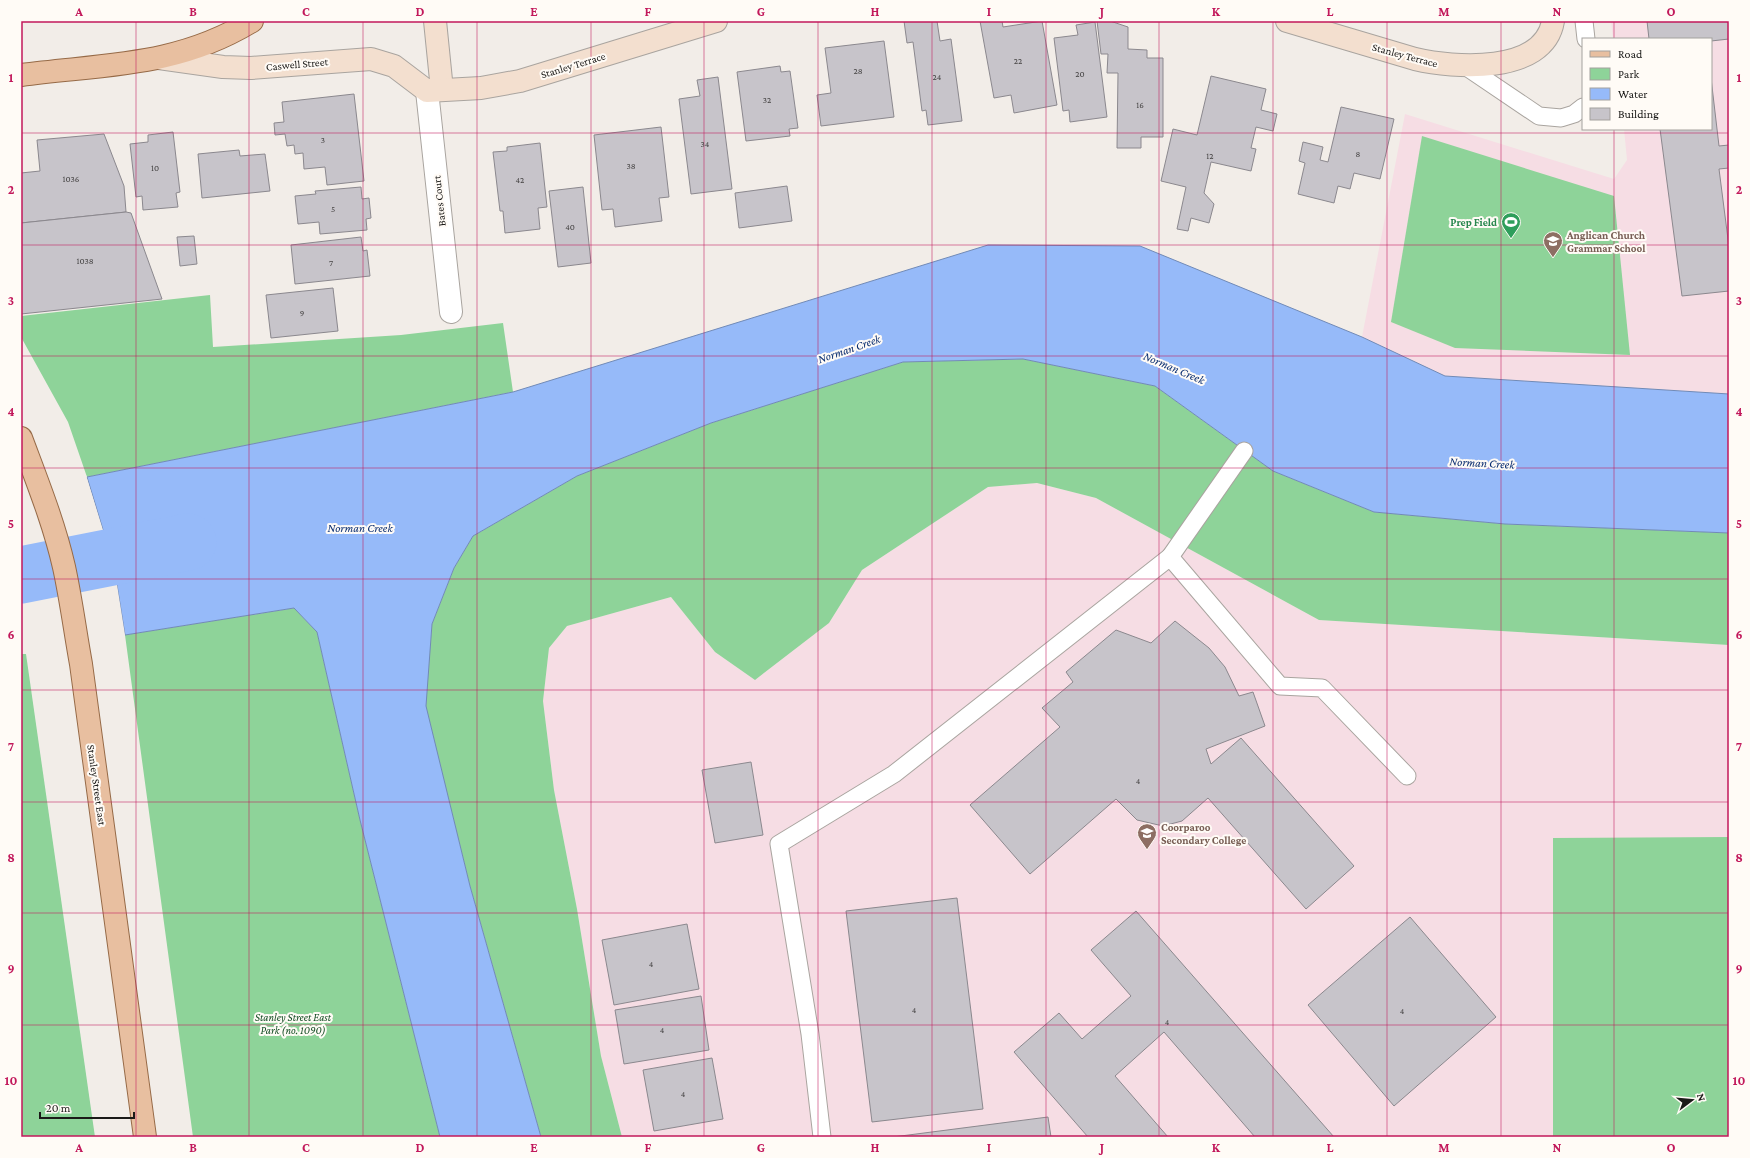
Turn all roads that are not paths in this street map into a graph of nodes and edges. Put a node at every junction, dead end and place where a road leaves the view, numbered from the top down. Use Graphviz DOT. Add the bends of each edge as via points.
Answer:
graph roads {
  1 [pos="252,21"];
  2 [pos="435,21"];
  3 [pos="716,21"];
  4 [pos="1287,21"];
  5 [pos="1553,21"];
  6 [pos="1584,21"];
  7 [pos="1586,38"];
  8 [pos="159,58"];
  9 [pos="1465,66"];
  10 [pos="21,75"];
  11 [pos="434,90"];
  12 [pos="1582,108"];
  13 [pos="451,312"];
  14 [pos="21,438"];
  15 [pos="1244,451"];
  16 [pos="1170,557"];
  17 [pos="1407,776"];
  18 [pos="145,1137"];
  19 [pos="822,1137"];
  1 -- 8 [label="main road, Caswell Street" via="212,42"];
  2 -- 11 [label="street"];
  3 -- 11 [label="street, Stanley Terrace" via="506,85"];
  4 -- 9 [label="street, Stanley Terrace" via="1415,59 1435,64"];
  5 -- 9 [label="street, Stanley Terrace" via="1544,41 1535,49 1517,58"];
  6 -- 7 [label="lane"];
  8 -- 10 [label="main road, Caswell Street" via="130,64"];
  8 -- 11 [label="street, Caswell Street" via="236,68 352,59 377,60 398,68"];
  9 -- 12 [label="lane" via="1539,116 1561,118 1574,114"];
  11 -- 13 [label="street, Bates Court"];
  14 -- 18 [label="main road, Stanley Street East" via="56,536 69,592"];
  15 -- 16 [label="lane"];
  16 -- 17 [label="lane" via="1280,686 1322,688"];
  16 -- 19 [label="lane" via="894,774 779,844 810,1034"];
}
